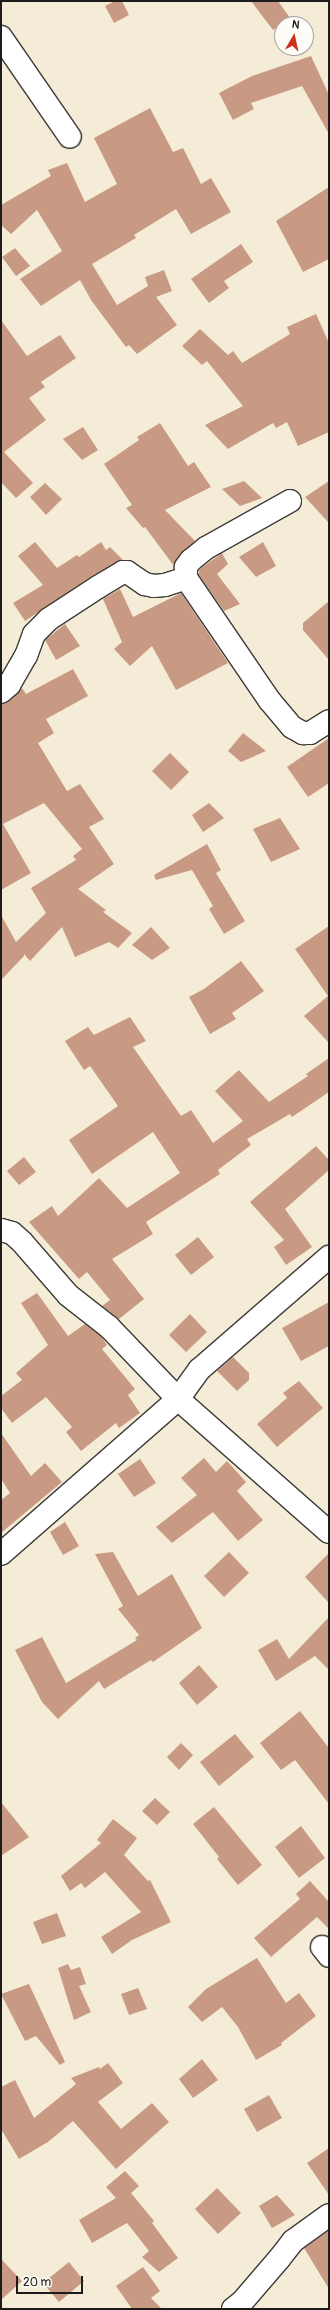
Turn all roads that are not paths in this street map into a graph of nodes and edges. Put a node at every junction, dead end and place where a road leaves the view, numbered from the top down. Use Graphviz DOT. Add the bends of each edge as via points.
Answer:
graph roads {
  1 [pos="1,38"];
  2 [pos="70,137"];
  3 [pos="290,501"];
  4 [pos="186,578"];
  5 [pos="1,692"];
  6 [pos="329,721"];
  7 [pos="1,1230"];
  8 [pos="329,1257"];
  9 [pos="178,1399"];
  10 [pos="329,1532"];
  11 [pos="1,1554"];
  12 [pos="329,2215"];
  13 [pos="233,2309"];
  1 -- 2 [label="street"];
  3 -- 4 [label="street" via="206,548 186,567"];
  4 -- 5 [label="street" via="154,586 123,572 98,587 49,619 34,634 26,656 9,685"];
  4 -- 6 [label="street" via="270,701 292,727 310,733"];
  7 -- 9 [label="street" via="12,1233 22,1242 68,1295 109,1327"];
  8 -- 9 [label="street" via="200,1369"];
  9 -- 10 [label="street"];
  9 -- 11 [label="street"];
  12 -- 13 [label="street" via="293,2241 242,2302"];
}
